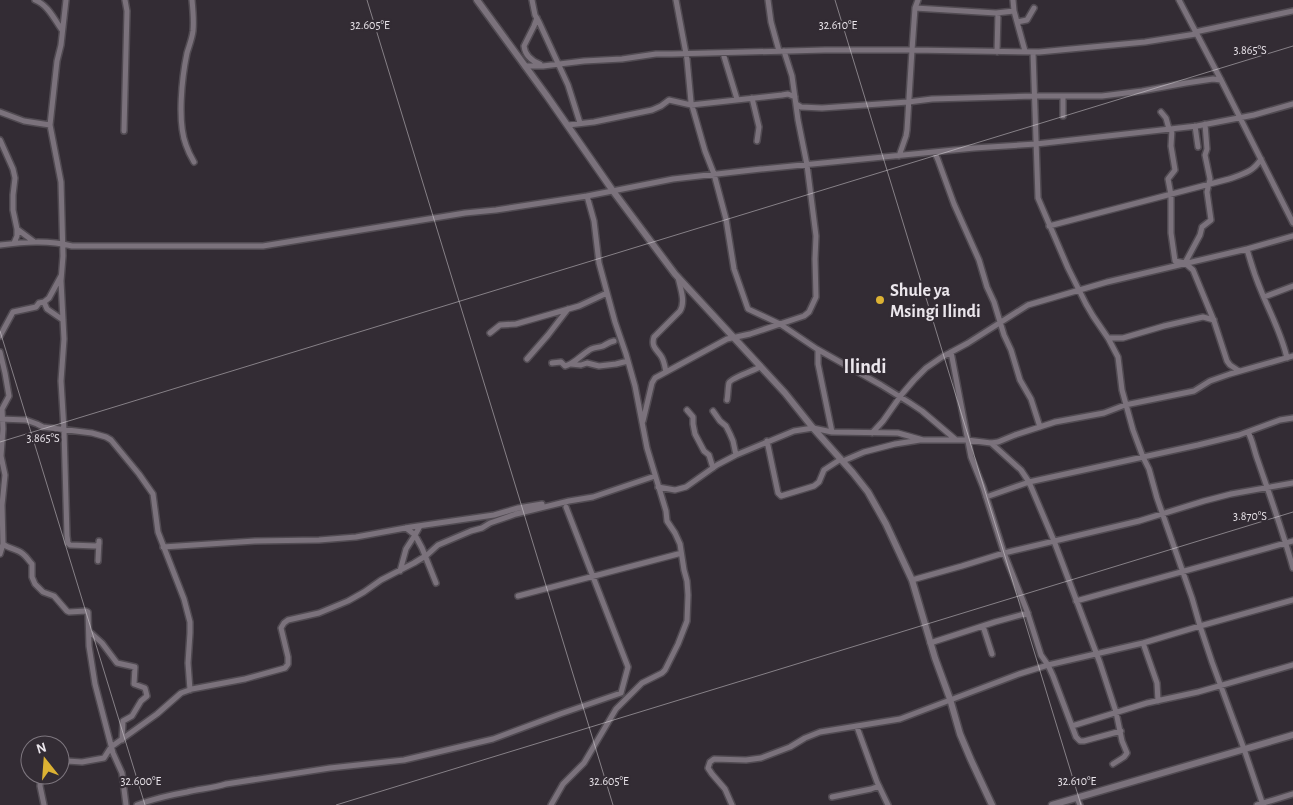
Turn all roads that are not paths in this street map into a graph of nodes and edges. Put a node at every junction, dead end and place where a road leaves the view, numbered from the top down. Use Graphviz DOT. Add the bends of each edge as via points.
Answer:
graph roads {
  1 [pos="34,0"];
  2 [pos="66,0"];
  3 [pos="125,0"];
  4 [pos="192,0"];
  5 [pos="532,0"];
  6 [pos="676,0"];
  7 [pos="768,0"];
  8 [pos="918,0"];
  9 [pos="1013,0"];
  10 [pos="1179,0"];
  11 [pos="479,1"];
  12 [pos="915,8"];
  13 [pos="1034,8"];
  14 [pos="1014,11"];
  15 [pos="1293,11"];
  16 [pos="998,13"];
  17 [pos="537,18"];
  18 [pos="1017,22"];
  19 [pos="62,30"];
  20 [pos="1196,33"];
  21 [pos="912,50"];
  22 [pos="782,51"];
  23 [pos="1025,51"];
  24 [pos="723,52"];
  25 [pos="997,52"];
  26 [pos="1033,52"];
  27 [pos="686,54"];
  28 [pos="559,63"];
  29 [pos="526,66"];
  30 [pos="542,66"];
  31 [pos="1221,80"];
  32 [pos="1034,96"];
  33 [pos="795,97"];
  34 [pos="1063,97"];
  35 [pos="752,98"];
  36 [pos="737,99"];
  37 [pos="908,102"];
  38 [pos="796,104"];
  39 [pos="1293,104"];
  40 [pos="691,105"];
  41 [pos="0,112"];
  42 [pos="1161,112"];
  43 [pos="1063,116"];
  44 [pos="1240,118"];
  45 [pos="580,123"];
  46 [pos="1204,124"];
  47 [pos="50,125"];
  48 [pos="568,125"];
  49 [pos="1195,126"];
  50 [pos="1170,129"];
  51 [pos="124,131"];
  52 [pos="0,140"];
  53 [pos="757,141"];
  54 [pos="1036,144"];
  55 [pos="1198,147"];
  56 [pos="935,152"];
  57 [pos="899,156"];
  58 [pos="1261,159"];
  59 [pos="194,162"];
  60 [pos="807,165"];
  61 [pos="714,174"];
  62 [pos="1209,185"];
  63 [pos="613,191"];
  64 [pos="1171,195"];
  65 [pos="588,196"];
  66 [pos="1293,223"];
  67 [pos="1049,226"];
  68 [pos="17,230"];
  69 [pos="1293,236"];
  70 [pos="33,241"];
  71 [pos="14,243"];
  72 [pos="63,244"];
  73 [pos="0,246"];
  74 [pos="1247,249"];
  75 [pos="1185,263"];
  76 [pos="61,276"];
  77 [pos="678,277"];
  78 [pos="1293,286"];
  79 [pos="1080,290"];
  80 [pos="607,293"];
  81 [pos="1264,297"];
  82 [pos="44,302"];
  83 [pos="568,309"];
  84 [pos="63,320"];
  85 [pos="1214,321"];
  86 [pos="1000,323"];
  87 [pos="780,324"];
  88 [pos="490,333"];
  89 [pos="0,336"];
  90 [pos="734,337"];
  91 [pos="1108,338"];
  92 [pos="614,341"];
  93 [pos="818,350"];
  94 [pos="0,352"];
  95 [pos="951,352"];
  96 [pos="1290,357"];
  97 [pos="527,359"];
  98 [pos="628,361"];
  99 [pos="552,363"];
  100 [pos="571,364"];
  101 [pos="759,365"];
  102 [pos="1239,371"];
  103 [pos="666,372"];
  104 [pos="900,397"];
  105 [pos="727,400"];
  106 [pos="1126,405"];
  107 [pos="687,410"];
  108 [pos="713,411"];
  109 [pos="1293,418"];
  110 [pos="1,419"];
  111 [pos="642,424"];
  112 [pos="1040,427"];
  113 [pos="813,428"];
  114 [pos="64,430"];
  115 [pos="832,432"];
  116 [pos="1248,432"];
  117 [pos="872,433"];
  118 [pos="923,440"];
  119 [pos="956,440"];
  120 [pos="967,440"];
  121 [pos="766,441"];
  122 [pos="991,443"];
  123 [pos="736,455"];
  124 [pos="1142,457"];
  125 [pos="842,460"];
  126 [pos="713,468"];
  127 [pos="655,476"];
  128 [pos="1029,482"];
  129 [pos="1293,483"];
  130 [pos="658,487"];
  131 [pos="1268,487"];
  132 [pos="986,497"];
  133 [pos="567,504"];
  134 [pos="1163,514"];
  135 [pos="420,526"];
  136 [pos="406,528"];
  137 [pos="415,535"];
  138 [pos="1054,541"];
  139 [pos="1293,541"];
  140 [pos="1286,543"];
  141 [pos="3,544"];
  142 [pos="163,547"];
  143 [pos="1004,553"];
  144 [pos="0,554"];
  145 [pos="678,554"];
  146 [pos="425,556"];
  147 [pos="98,561"];
  148 [pos="1293,568"];
  149 [pos="400,570"];
  150 [pos="1182,572"];
  151 [pos="594,577"];
  152 [pos="912,580"];
  153 [pos="436,583"];
  154 [pos="518,596"];
  155 [pos="1293,600"];
  156 [pos="1076,602"];
  157 [pos="1028,613"];
  158 [pos="983,626"];
  159 [pos="1200,626"];
  160 [pos="91,633"];
  161 [pos="930,643"];
  162 [pos="1143,643"];
  163 [pos="992,654"];
  164 [pos="1096,654"];
  165 [pos="1048,665"];
  166 [pos="1293,665"];
  167 [pos="1220,685"];
  168 [pos="190,690"];
  169 [pos="950,699"];
  170 [pos="1158,701"];
  171 [pos="1116,712"];
  172 [pos="1072,726"];
  173 [pos="857,727"];
  174 [pos="1120,731"];
  175 [pos="1293,735"];
  176 [pos="122,740"];
  177 [pos="112,746"];
  178 [pos="1244,748"];
  179 [pos="70,761"];
  180 [pos="1113,764"];
  181 [pos="40,785"];
  182 [pos="879,786"];
  183 [pos="1293,794"];
  184 [pos="832,797"];
  185 [pos="1076,798"];
  186 [pos="44,805"];
  187 [pos="126,805"];
  188 [pos="137,805"];
  189 [pos="551,805"];
  190 [pos="732,805"];
  191 [pos="888,805"];
  192 [pos="992,805"];
  193 [pos="1052,805"];
  194 [pos="1080,805"];
  195 [pos="1261,805"];
  1 -- 19 [label="street" via="45,6"];
  2 -- 19 [label="street"];
  3 -- 51 [label="street"];
  4 -- 59 [label="street" via="193,32 184,78 182,116 185,144"];
  5 -- 17 [label="street"];
  6 -- 27 [label="street"];
  7 -- 22 [label="street" via="771,22"];
  8 -- 12 [label="street"];
  9 -- 14 [label="street"];
  10 -- 20 [label="street"];
  11 -- 29 [label="street"];
  12 -- 16 [label="street"];
  12 -- 21 [label="street"];
  13 -- 18 [label="street" via="1027,20"];
  14 -- 16 [label="street"];
  14 -- 18 [label="street"];
  15 -- 20 [label="street"];
  16 -- 25 [label="street"];
  17 -- 28 [label="street"];
  17 -- 30 [label="street" via="524,49 534,62"];
  18 -- 23 [label="street"];
  19 -- 47 [label="street"];
  20 -- 26 [label="street" via="1136,43"];
  20 -- 31 [label="street"];
  21 -- 22 [label="street"];
  21 -- 25 [label="street"];
  21 -- 37 [label="street"];
  22 -- 24 [label="street"];
  22 -- 33 [label="street" via="792,76"];
  23 -- 25 [label="street"];
  23 -- 26 [label="street"];
  24 -- 27 [label="street"];
  24 -- 36 [label="street"];
  26 -- 32 [label="street"];
  27 -- 28 [label="street"];
  27 -- 40 [label="street"];
  28 -- 30 [label="street"];
  28 -- 45 [label="street"];
  29 -- 30 [label="street"];
  29 -- 48 [label="street"];
  31 -- 34 [label="street" via="1122,94"];
  31 -- 44 [label="street"];
  32 -- 34 [label="street"];
  32 -- 37 [label="street"];
  32 -- 54 [label="street"];
  33 -- 35 [label="street" via="782,94"];
  33 -- 38 [label="street"];
  34 -- 43 [label="street"];
  35 -- 36 [label="street"];
  35 -- 53 [label="street" via="759,127"];
  36 -- 40 [label="street"];
  37 -- 38 [label="street" via="822,108"];
  37 -- 57 [label="street" via="906,136"];
  38 -- 60 [label="street"];
  39 -- 44 [label="street"];
  40 -- 45 [label="street" via="669,100 652,110"];
  40 -- 61 [label="street"];
  41 -- 47 [label="street" via="24,121"];
  42 -- 50 [label="street"];
  44 -- 46 [label="street"];
  44 -- 58 [label="street"];
  45 -- 48 [label="street"];
  46 -- 49 [label="street"];
  46 -- 62 [label="street"];
  47 -- 72 [label="street" via="61,182"];
  48 -- 63 [label="street"];
  49 -- 50 [label="street"];
  49 -- 55 [label="street"];
  50 -- 54 [label="street"];
  50 -- 64 [label="street" via="1176,165 1168,179"];
  52 -- 68 [label="street" via="15,178 13,210"];
  54 -- 56 [label="street"];
  54 -- 67 [label="street" via="1038,198"];
  56 -- 57 [label="street"];
  56 -- 86 [label="street" via="979,260"];
  57 -- 60 [label="street"];
  58 -- 62 [label="street" via="1251,170"];
  58 -- 66 [label="street"];
  60 -- 61 [label="street"];
  60 -- 87 [label="street" via="816,236 816,297 807,314"];
  61 -- 63 [label="street"];
  61 -- 87 [label="street" via="734,269 746,305 750,311"];
  62 -- 64 [label="street"];
  62 -- 75 [label="street" via="1210,220 1202,227"];
  63 -- 65 [label="street"];
  63 -- 77 [label="street"];
  64 -- 67 [label="street"];
  64 -- 75 [label="street" via="1175,261"];
  65 -- 72 [label="street" via="263,246"];
  65 -- 80 [label="street"];
  67 -- 79 [label="street"];
  68 -- 70 [label="street"];
  68 -- 71 [label="street"];
  69 -- 74 [label="street"];
  70 -- 71 [label="street"];
  70 -- 72 [label="street"];
  71 -- 73 [label="street"];
  72 -- 76 [label="street"];
  74 -- 75 [label="street"];
  74 -- 81 [label="street"];
  75 -- 79 [label="street"];
  75 -- 85 [label="street" via="1193,270"];
  76 -- 82 [label="street"];
  76 -- 84 [label="street"];
  77 -- 90 [label="street"];
  77 -- 103 [label="street" via="682,306 653,340"];
  78 -- 81 [label="street"];
  79 -- 86 [label="street" via="1032,304"];
  79 -- 91 [label="street"];
  80 -- 83 [label="street"];
  80 -- 98 [label="street"];
  81 -- 96 [label="street"];
  82 -- 84 [label="street" via="47,309"];
  82 -- 89 [label="street" via="13,312"];
  83 -- 88 [label="street" via="516,324 500,325"];
  83 -- 97 [label="street"];
  84 -- 114 [label="street"];
  85 -- 91 [label="street" via="1203,317 1123,338"];
  85 -- 102 [label="street" via="1227,361"];
  86 -- 95 [label="street"];
  86 -- 112 [label="street"];
  87 -- 90 [label="street"];
  87 -- 93 [label="street"];
  90 -- 101 [label="street"];
  90 -- 103 [label="street"];
  91 -- 106 [label="street" via="1118,357"];
  92 -- 100 [label="street" via="587,351"];
  93 -- 104 [label="street"];
  93 -- 115 [label="street"];
  94 -- 110 [label="street" via="9,396"];
  95 -- 104 [label="street" via="926,368"];
  95 -- 120 [label="street"];
  96 -- 102 [label="street"];
  98 -- 100 [label="street" via="599,366"];
  98 -- 111 [label="street"];
  99 -- 100 [label="street"];
  101 -- 105 [label="street" via="728,383"];
  101 -- 113 [label="street"];
  102 -- 106 [label="street" via="1210,381 1194,391"];
  103 -- 111 [label="street" via="652,383"];
  104 -- 117 [label="street"];
  104 -- 119 [label="street"];
  106 -- 112 [label="street"];
  106 -- 124 [label="street"];
  107 -- 126 [label="street" via="693,417 695,434 709,455"];
  108 -- 123 [label="street" via="726,426"];
  109 -- 116 [label="street"];
  110 -- 114 [label="street" via="26,420"];
  110 -- 141 [label="street" via="1,456 5,475"];
  111 -- 127 [label="street"];
  112 -- 122 [label="street"];
  113 -- 115 [label="street"];
  113 -- 121 [label="street"];
  113 -- 125 [label="street"];
  114 -- 142 [label="street" via="106,437 115,443 153,494 156,526"];
  114 -- 147 [label="street" via="68,543 96,546 100,541"];
  115 -- 117 [label="street"];
  116 -- 124 [label="street"];
  116 -- 131 [label="street"];
  117 -- 118 [label="street" via="898,433"];
  118 -- 119 [label="street"];
  118 -- 125 [label="street" via="883,447"];
  119 -- 120 [label="street"];
  120 -- 122 [label="street"];
  120 -- 132 [label="street"];
  121 -- 123 [label="street"];
  121 -- 125 [label="street" via="781,496 814,486 824,470"];
  122 -- 128 [label="street"];
  123 -- 126 [label="street"];
  124 -- 128 [label="street"];
  124 -- 134 [label="street"];
  125 -- 152 [label="street" via="877,507"];
  126 -- 130 [label="street" via="681,489"];
  127 -- 130 [label="street"];
  127 -- 133 [label="street"];
  128 -- 132 [label="street"];
  128 -- 138 [label="street"];
  129 -- 131 [label="street"];
  130 -- 189 [label="street" via="682,554 688,588 686,626 665,670 642,683 616,709 584,763 562,784"];
  131 -- 134 [label="street"];
  131 -- 140 [label="street"];
  132 -- 143 [label="street"];
  133 -- 135 [label="street" via="518,508 494,515"];
  133 -- 146 [label="street" via="516,514 490,523 436,546"];
  133 -- 151 [label="street"];
  134 -- 138 [label="street"];
  134 -- 150 [label="street"];
  135 -- 136 [label="street"];
  135 -- 137 [label="street"];
  136 -- 137 [label="street"];
  136 -- 142 [label="street" via="319,540"];
  137 -- 146 [label="street"];
  137 -- 149 [label="street" via="406,549"];
  138 -- 143 [label="street"];
  138 -- 156 [label="street"];
  139 -- 140 [label="street"];
  140 -- 148 [label="street"];
  140 -- 150 [label="street"];
  141 -- 144 [label="street"];
  141 -- 177 [label="street" via="25,555 32,564 35,584 43,592 54,596 69,612 88,612 94,684"];
  142 -- 168 [label="street" via="190,622"];
  143 -- 152 [label="street"];
  143 -- 157 [label="street"];
  145 -- 151 [label="street"];
  146 -- 149 [label="street"];
  146 -- 153 [label="street"];
  149 -- 168 [label="street" via="348,601 284,623 281,630 288,657 285,668"];
  150 -- 156 [label="street"];
  150 -- 159 [label="street"];
  151 -- 154 [label="street"];
  151 -- 188 [label="street" via="628,667 621,693 493,739 404,760 226,784"];
  152 -- 161 [label="street"];
  155 -- 159 [label="street"];
  156 -- 164 [label="street"];
  157 -- 158 [label="street"];
  157 -- 165 [label="street" via="1041,655"];
  158 -- 161 [label="street"];
  158 -- 163 [label="street"];
  159 -- 162 [label="street"];
  159 -- 167 [label="street"];
  160 -- 176 [label="street" via="117,662 134,667 134,684 145,688 147,696 124,722"];
  161 -- 169 [label="street"];
  162 -- 164 [label="street"];
  162 -- 170 [label="street" via="1157,683"];
  164 -- 165 [label="street"];
  164 -- 171 [label="street"];
  165 -- 169 [label="street"];
  165 -- 172 [label="street"];
  166 -- 167 [label="street"];
  167 -- 170 [label="street"];
  167 -- 178 [label="street"];
  168 -- 176 [label="street" via="181,693"];
  169 -- 173 [label="street" via="900,719"];
  169 -- 192 [label="street" via="966,748"];
  170 -- 171 [label="street"];
  171 -- 172 [label="street"];
  171 -- 174 [label="street"];
  172 -- 174 [label="street" via="1080,741"];
  173 -- 182 [label="street"];
  173 -- 190 [label="street" via="820,732 761,758 712,760 708,768 726,789"];
  174 -- 180 [label="street" via="1127,754"];
  175 -- 178 [label="street"];
  176 -- 177 [label="street"];
  177 -- 179 [label="street" via="104,758"];
  177 -- 187 [label="street" via="122,773"];
  178 -- 185 [label="street"];
  178 -- 195 [label="street"];
  181 -- 186 [label="street"];
  182 -- 184 [label="street"];
  182 -- 191 [label="street"];
  183 -- 195 [label="street"];
  185 -- 193 [label="street"];
  185 -- 194 [label="street"];
}
